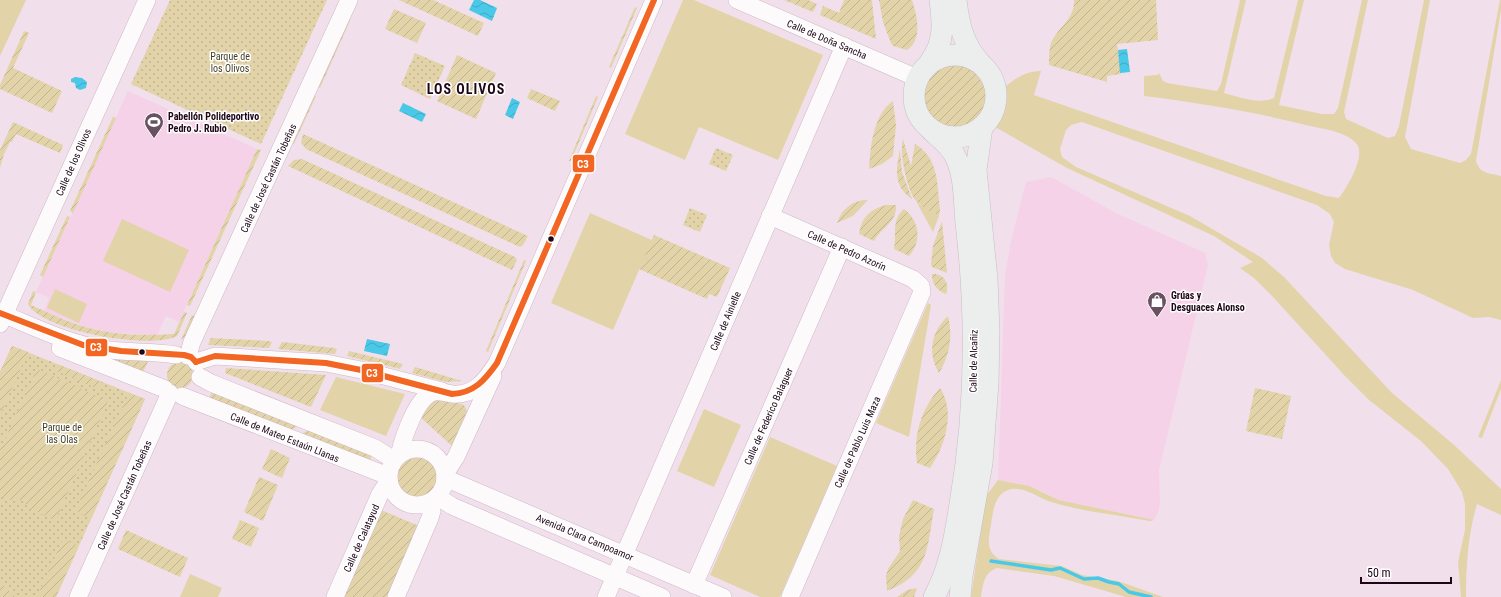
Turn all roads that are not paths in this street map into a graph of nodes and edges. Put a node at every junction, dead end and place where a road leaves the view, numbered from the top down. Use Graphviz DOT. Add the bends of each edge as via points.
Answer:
graph roads {
  1 [pos="147,0"];
  2 [pos="349,0"];
  3 [pos="654,0"];
  4 [pos="737,0"];
  5 [pos="940,0"];
  6 [pos="956,0"];
  7 [pos="844,46"];
  8 [pos="930,62"];
  9 [pos="981,63"];
  10 [pos="917,78"];
  11 [pos="982,127"];
  12 [pos="932,131"];
  13 [pos="770,216"];
  14 [pos="842,248"];
  15 [pos="921,286"];
  16 [pos="1,320"];
  17 [pos="190,362"];
  18 [pos="497,362"];
  19 [pos="408,382"];
  20 [pos="172,393"];
  21 [pos="452,394"];
  22 [pos="419,405"];
  23 [pos="397,458"];
  24 [pos="445,476"];
  25 [pos="389,478"];
  26 [pos="434,499"];
  27 [pos="624,554"];
  28 [pos="614,576"];
  29 [pos="694,585"];
  30 [pos="78,597"];
  31 [pos="335,597"];
  32 [pos="396,597"];
  33 [pos="606,597"];
  34 [pos="662,597"];
  35 [pos="724,597"];
  36 [pos="790,597"];
  37 [pos="934,597"];
  38 [pos="960,597"];
  1 -- 16 [label="street, Calle de los Olivos"];
  2 -- 17 [label="street, Calle de José Castán Tobeñas" via="192,342"];
  3 -- 18 [label="street"];
  4 -- 7 [label="street, Calle de Doña Sancha"];
  5 -- 8 [label="main road" via="943,33 939,49"];
  6 -- 9 [label="main road" via="958,20 964,39"];
  7 -- 10 [label="street, Calle de Doña Sancha"];
  7 -- 13 [label="street, Calle de Ainielle"];
  8 -- 9 [label="main road" via="956,54"];
  8 -- 10 [label="main road"];
  9 -- 11 [label="main road" via="992,77 996,94 993,110"];
  10 -- 12 [label="main road" via="913,94 914,103 920,119"];
  11 -- 12 [label="main road" via="969,135 954,137"];
  11 -- 38 [label="main road, Calle de Alcañiz" via="976,170 988,305 987,410 978,489"];
  12 -- 37 [label="main road, Calle de Alcañiz" via="952,150 960,171 970,254 974,332 971,409 963,486 949,561"];
  13 -- 14 [label="street, Calle de Pedro Azorín"];
  13 -- 27 [label="street, Calle de Ainielle"];
  14 -- 15 [label="street, Calle de Pedro Azorín" via="913,279"];
  14 -- 29 [label="street, Calle de Federico Balaguer"];
  15 -- 36 [label="street, Calle de Pablo Luis Maza" via="918,304"];
  16 -- 17 [label="street" via="84,345"];
  16 -- 20 [label="street, Calle de Mateo Estaún Llanas"];
  17 -- 19 [label="street" via="215,356 314,362 349,367"];
  17 -- 20 [label="street" via="195,388"];
  17 -- 20 [label="street" via="165,362 161,382"];
  17 -- 23 [label="street" via="211,383"];
  18 -- 21 [label="street" via="477,388 461,394"];
  18 -- 24 [label="street" via="489,388"];
  19 -- 21 [label="street"];
  19 -- 22 [label="street" via="417,389"];
  20 -- 25 [label="street, Calle de Mateo Estaún Llanas"];
  20 -- 30 [label="street, Calle de José Castán Tobeñas"];
  21 -- 22 [label="street" via="433,392"];
  22 -- 23 [label="street"];
  23 -- 24 [label="street" via="413,449 428,451 440,460"];
  23 -- 25 [label="street"];
  24 -- 26 [label="street" via="444,485"];
  24 -- 27 [label="street, Avenida Clara Campoamor"];
  25 -- 26 [label="street" via="391,488 401,501 416,506"];
  25 -- 31 [label="street, Calle de Calatayud"];
  26 -- 28 [label="street"];
  26 -- 32 [label="street" via="430,518"];
  27 -- 28 [label="street, Calle de Ainielle"];
  27 -- 29 [label="street, Avenida Clara Campoamor"];
  28 -- 33 [label="street, Calle de Ainielle"];
  28 -- 34 [label="street"];
  29 -- 35 [label="street, Avenida Clara Campoamor"];
}
